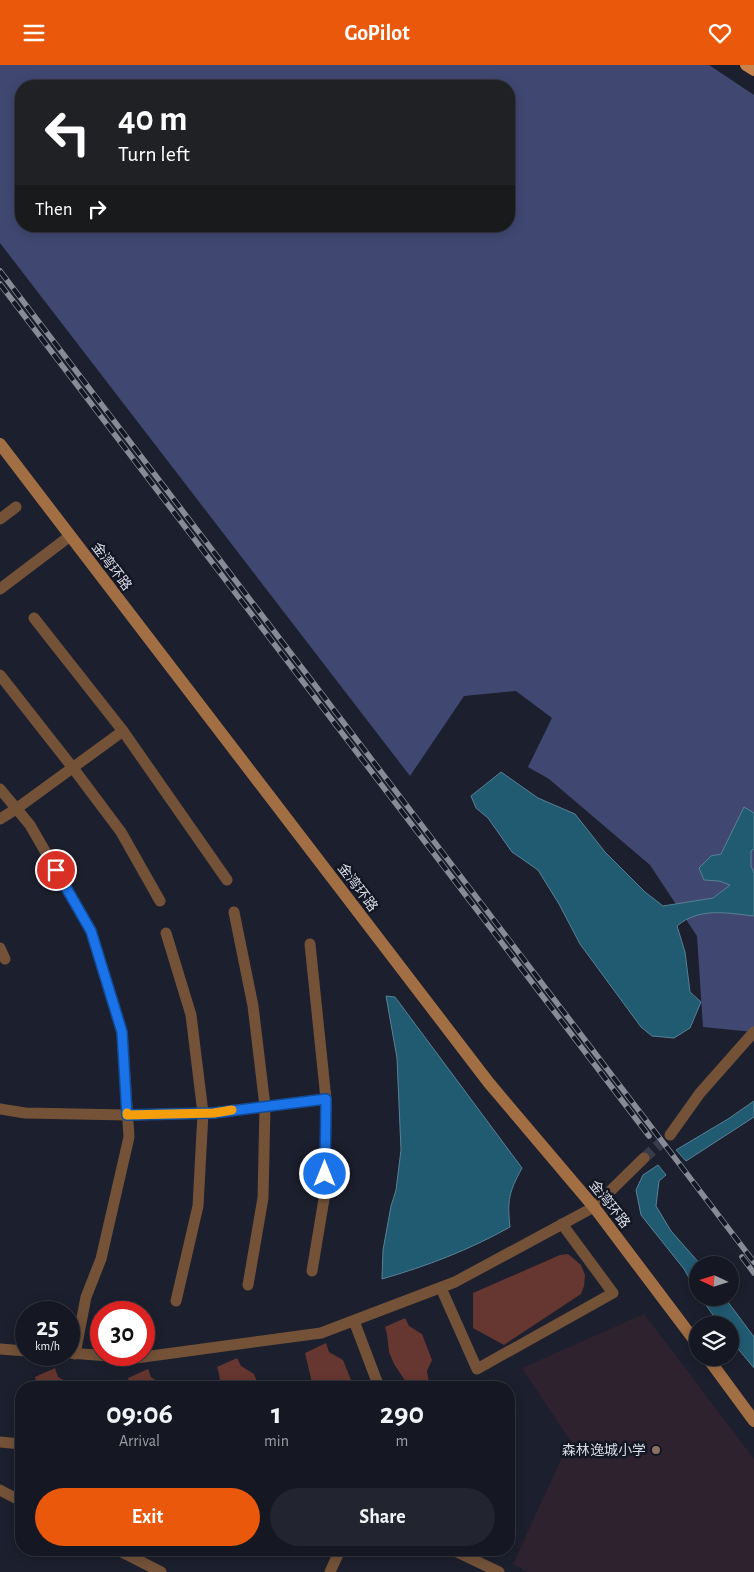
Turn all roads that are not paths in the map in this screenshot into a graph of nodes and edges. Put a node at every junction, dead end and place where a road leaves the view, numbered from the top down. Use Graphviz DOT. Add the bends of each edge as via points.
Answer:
graph roads {
  1 [pos="746,65"];
  2 [pos="754,70"];
  3 [pos="0,444"];
  4 [pos="16,507"];
  5 [pos="0,519"];
  6 [pos="70,536"];
  7 [pos="0,589"];
  8 [pos="34,618"];
  9 [pos="0,675"];
  10 [pos="123,731"];
  11 [pos="73,768"];
  12 [pos="0,789"];
  13 [pos="16,809"];
  14 [pos="0,819"];
  15 [pos="227,880"];
  16 [pos="160,901"];
  17 [pos="234,913"];
  18 [pos="166,933"];
  19 [pos="310,944"];
  20 [pos="0,948"];
  21 [pos="6,959"];
  22 [pos="754,1032"];
  23 [pos="326,1099"];
  24 [pos="265,1106"];
  25 [pos="0,1109"];
  26 [pos="203,1113"];
  27 [pos="127,1115"];
  28 [pos="670,1135"];
  29 [pos="644,1158"];
  30 [pos="594,1207"];
  31 [pos="562,1224"];
  32 [pos="312,1271"];
  33 [pos="248,1285"];
  34 [pos="441,1288"];
  35 [pos="176,1301"];
  36 [pos="80,1321"];
  37 [pos="354,1321"];
  38 [pos="689,1333"];
  39 [pos="0,1349"];
  40 [pos="15,1350"];
  41 [pos="80,1354"];
  42 [pos="714,1366"];
  43 [pos="377,1381"];
  44 [pos="754,1421"];
  45 [pos="0,1442"];
  46 [pos="15,1443"];
  47 [pos="0,1490"];
  48 [pos="15,1498"];
  49 [pos="130,1556"];
  50 [pos="337,1556"];
  51 [pos="466,1556"];
  52 [pos="161,1572"];
  53 [pos="330,1572"];
  54 [pos="499,1572"];
  1 -- 2 [label="main road"];
  3 -- 6 [label="main road, 金湾环路"];
  4 -- 5 [label="street"];
  6 -- 7 [label="street"];
  6 -- 30 [label="main road, 金湾环路" via="489,1083"];
  8 -- 10 [label="street"];
  9 -- 11 [label="street"];
  10 -- 11 [label="street"];
  10 -- 15 [label="street"];
  11 -- 13 [label="street"];
  11 -- 16 [label="street" via="121,832"];
  12 -- 13 [label="street"];
  13 -- 14 [label="street"];
  13 -- 27 [label="street" via="30,825 91,931 122,1032"];
  17 -- 24 [label="street" via="253,1006"];
  18 -- 26 [label="street" via="191,1015"];
  19 -- 23 [label="street"];
  20 -- 21 [label="street"];
  22 -- 28 [label="street" via="700,1093"];
  23 -- 24 [label="street"];
  23 -- 32 [label="street" via="325,1193"];
  24 -- 26 [label="street"];
  24 -- 33 [label="street" via="263,1198"];
  25 -- 27 [label="street" via="25,1113"];
  26 -- 27 [label="street"];
  26 -- 35 [label="street" via="198,1206"];
  27 -- 36 [label="street" via="129,1137 101,1259"];
  29 -- 30 [label="street"];
  30 -- 31 [label="street"];
  30 -- 38 [label="main road, 金湾环路"];
  31 -- 34 [label="street"];
  31 -- 34 [label="street" via="613,1293 477,1369"];
  34 -- 37 [label="street"];
  37 -- 41 [label="street" via="320,1333 136,1358"];
  37 -- 43 [label="street"];
  39 -- 40 [label="street"];
  42 -- 44 [label="main road"];
  45 -- 46 [label="street"];
  47 -- 48 [label="street"];
  49 -- 52 [label="street"];
  50 -- 53 [label="street"];
  51 -- 54 [label="street"];
}
